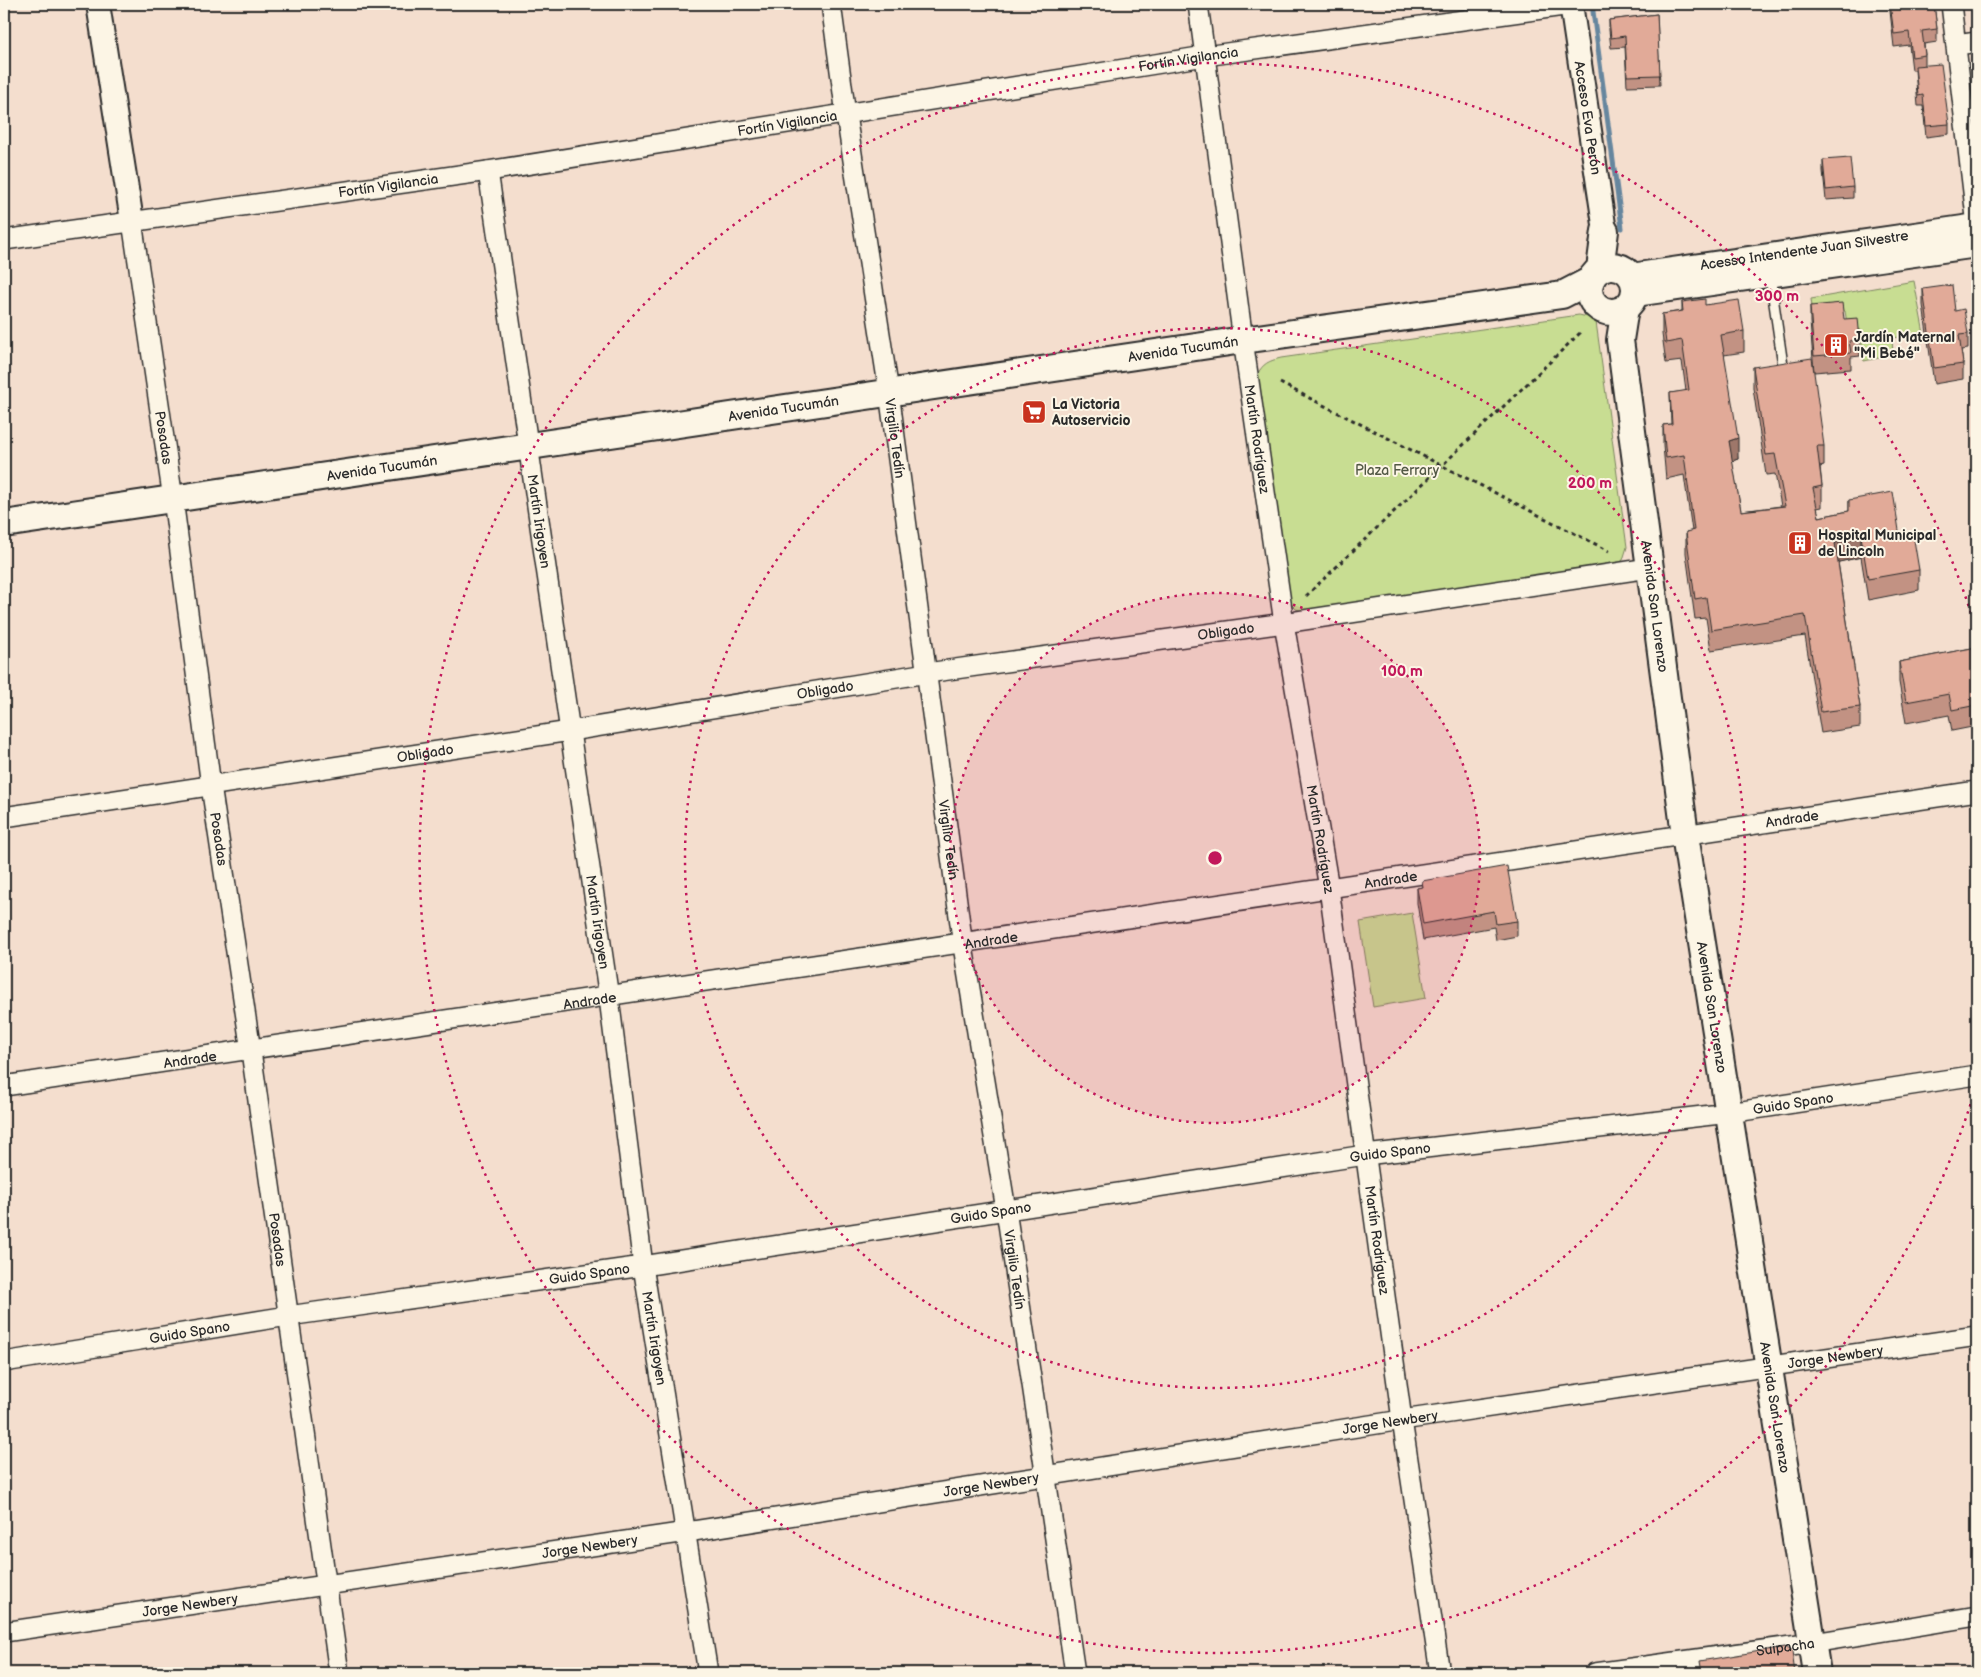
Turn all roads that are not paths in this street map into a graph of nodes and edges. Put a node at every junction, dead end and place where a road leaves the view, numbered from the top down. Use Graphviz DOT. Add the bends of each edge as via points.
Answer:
graph roads {
  1 [pos="98,4"];
  2 [pos="831,4"];
  3 [pos="1198,4"];
  4 [pos="1571,4"];
  5 [pos="1951,4"];
  6 [pos="1977,42"];
  7 [pos="1956,45"];
  8 [pos="1205,56"];
  9 [pos="846,115"];
  10 [pos="488,171"];
  11 [pos="132,222"];
  12 [pos="1977,225"];
  13 [pos="1605,231"];
  14 [pos="4,240"];
  15 [pos="1977,246"];
  16 [pos="1770,276"];
  17 [pos="1613,288"];
  18 [pos="1243,340"];
  19 [pos="1784,372"];
  20 [pos="889,392"];
  21 [pos="528,446"];
  22 [pos="173,499"];
  23 [pos="4,524"];
  24 [pos="1649,568"];
  25 [pos="1284,623"];
  26 [pos="926,673"];
  27 [pos="570,731"];
  28 [pos="211,786"];
  29 [pos="1977,792"];
  30 [pos="4,817"];
  31 [pos="1685,835"];
  32 [pos="1329,888"];
  33 [pos="963,946"];
  34 [pos="609,998"];
  35 [pos="252,1051"];
  36 [pos="1977,1075"];
  37 [pos="4,1086"];
  38 [pos="1729,1113"];
  39 [pos="1365,1155"];
  40 [pos="1006,1210"];
  41 [pos="644,1266"];
  42 [pos="288,1316"];
  43 [pos="1977,1336"];
  44 [pos="4,1362"];
  45 [pos="1767,1366"];
  46 [pos="1402,1420"];
  47 [pos="1045,1477"];
  48 [pos="687,1532"];
  49 [pos="326,1585"];
  50 [pos="1977,1616"];
  51 [pos="4,1632"];
  52 [pos="1812,1642"];
  53 [pos="339,1673"];
  54 [pos="708,1673"];
  55 [pos="1075,1673"];
  56 [pos="1440,1673"];
  57 [pos="1595,1673"];
  58 [pos="1817,1673"];
  1 -- 11 [label="street, Posadas"];
  2 -- 9 [label="street, Virgilio Tedín"];
  3 -- 8 [label="street, Martín Rodríguez"];
  4 -- 8 [label="street, Fortín Vigilancia"];
  4 -- 13 [label="street, Acceso Eva Perón"];
  5 -- 7 [label="street"];
  6 -- 7 [label="street"];
  7 -- 12 [label="street"];
  8 -- 9 [label="street, Fortín Vigilancia"];
  8 -- 18 [label="street, Martín Rodríguez"];
  9 -- 10 [label="street, Fortín Vigilancia"];
  9 -- 20 [label="street, Virgilio Tedín"];
  10 -- 11 [label="street, Fortín Vigilancia"];
  10 -- 21 [label="street, Martín Irigoyen"];
  11 -- 14 [label="street, Fortín Vigilancia"];
  11 -- 22 [label="street, Posadas"];
  12 -- 17 [label="street, Acesso Intendente Juan Silvestre"];
  13 -- 17 [label="main road, Acceso Eva Perón"];
  15 -- 16 [label="street, Acesso Intendente Juan Silvestre"];
  16 -- 17 [label="street, Acesso Intendente Juan Silvestre"];
  16 -- 19 [label="lane"];
  17 -- 18 [label="main road, Avenida Tucumán"];
  17 -- 24 [label="main road, Avenida San Lorenzo"];
  18 -- 20 [label="main road, Avenida Tucumán"];
  18 -- 25 [label="street, Martín Rodríguez"];
  20 -- 21 [label="main road, Avenida Tucumán"];
  20 -- 26 [label="street, Virgilio Tedín"];
  21 -- 22 [label="main road, Avenida Tucumán"];
  21 -- 27 [label="street, Martín Irigoyen"];
  22 -- 23 [label="main road, Avenida Tucumán"];
  22 -- 28 [label="street, Posadas"];
  24 -- 25 [label="street, Obligado"];
  24 -- 31 [label="main road, Avenida San Lorenzo"];
  25 -- 26 [label="street, Obligado"];
  25 -- 32 [label="street, Martín Rodríguez"];
  26 -- 27 [label="street, Obligado"];
  26 -- 33 [label="street, Virgilio Tedín"];
  27 -- 28 [label="street, Obligado"];
  27 -- 34 [label="street, Martín Irigoyen"];
  28 -- 30 [label="street, Obligado"];
  28 -- 35 [label="street, Posadas"];
  29 -- 31 [label="street, Andrade"];
  31 -- 32 [label="street, Andrade"];
  31 -- 38 [label="main road, Avenida San Lorenzo"];
  32 -- 33 [label="street, Andrade"];
  32 -- 39 [label="street, Martín Rodríguez"];
  33 -- 34 [label="street, Andrade"];
  33 -- 40 [label="street, Virgilio Tedín"];
  34 -- 35 [label="street, Andrade"];
  34 -- 41 [label="street, Martín Irigoyen"];
  35 -- 37 [label="street, Andrade"];
  35 -- 42 [label="street, Posadas"];
  36 -- 38 [label="street, Guido Spano"];
  38 -- 39 [label="street, Guido Spano"];
  38 -- 45 [label="main road, Avenida San Lorenzo"];
  39 -- 40 [label="street, Guido Spano"];
  39 -- 46 [label="street, Martín Rodríguez"];
  40 -- 41 [label="street, Guido Spano"];
  40 -- 47 [label="street, Virgilio Tedín"];
  41 -- 42 [label="street, Guido Spano"];
  41 -- 48 [label="street, Martín Irigoyen"];
  42 -- 44 [label="street, Guido Spano"];
  42 -- 49 [label="street, Posadas"];
  43 -- 45 [label="street, Jorge Newbery"];
  45 -- 46 [label="street, Jorge Newbery"];
  45 -- 52 [label="main road, Avenida San Lorenzo"];
  46 -- 47 [label="street, Jorge Newbery"];
  46 -- 56 [label="street, Martín Rodríguez"];
  47 -- 48 [label="street, Jorge Newbery"];
  47 -- 55 [label="street, Virgilio Tedín"];
  48 -- 49 [label="street, Jorge Newbery"];
  48 -- 54 [label="street, Martín Irigoyen"];
  49 -- 51 [label="street, Jorge Newbery"];
  49 -- 53 [label="street, Posadas"];
  50 -- 52 [label="street, Suipacha"];
  52 -- 57 [label="street, Suipacha"];
  52 -- 58 [label="main road, Avenida San Lorenzo"];
}
